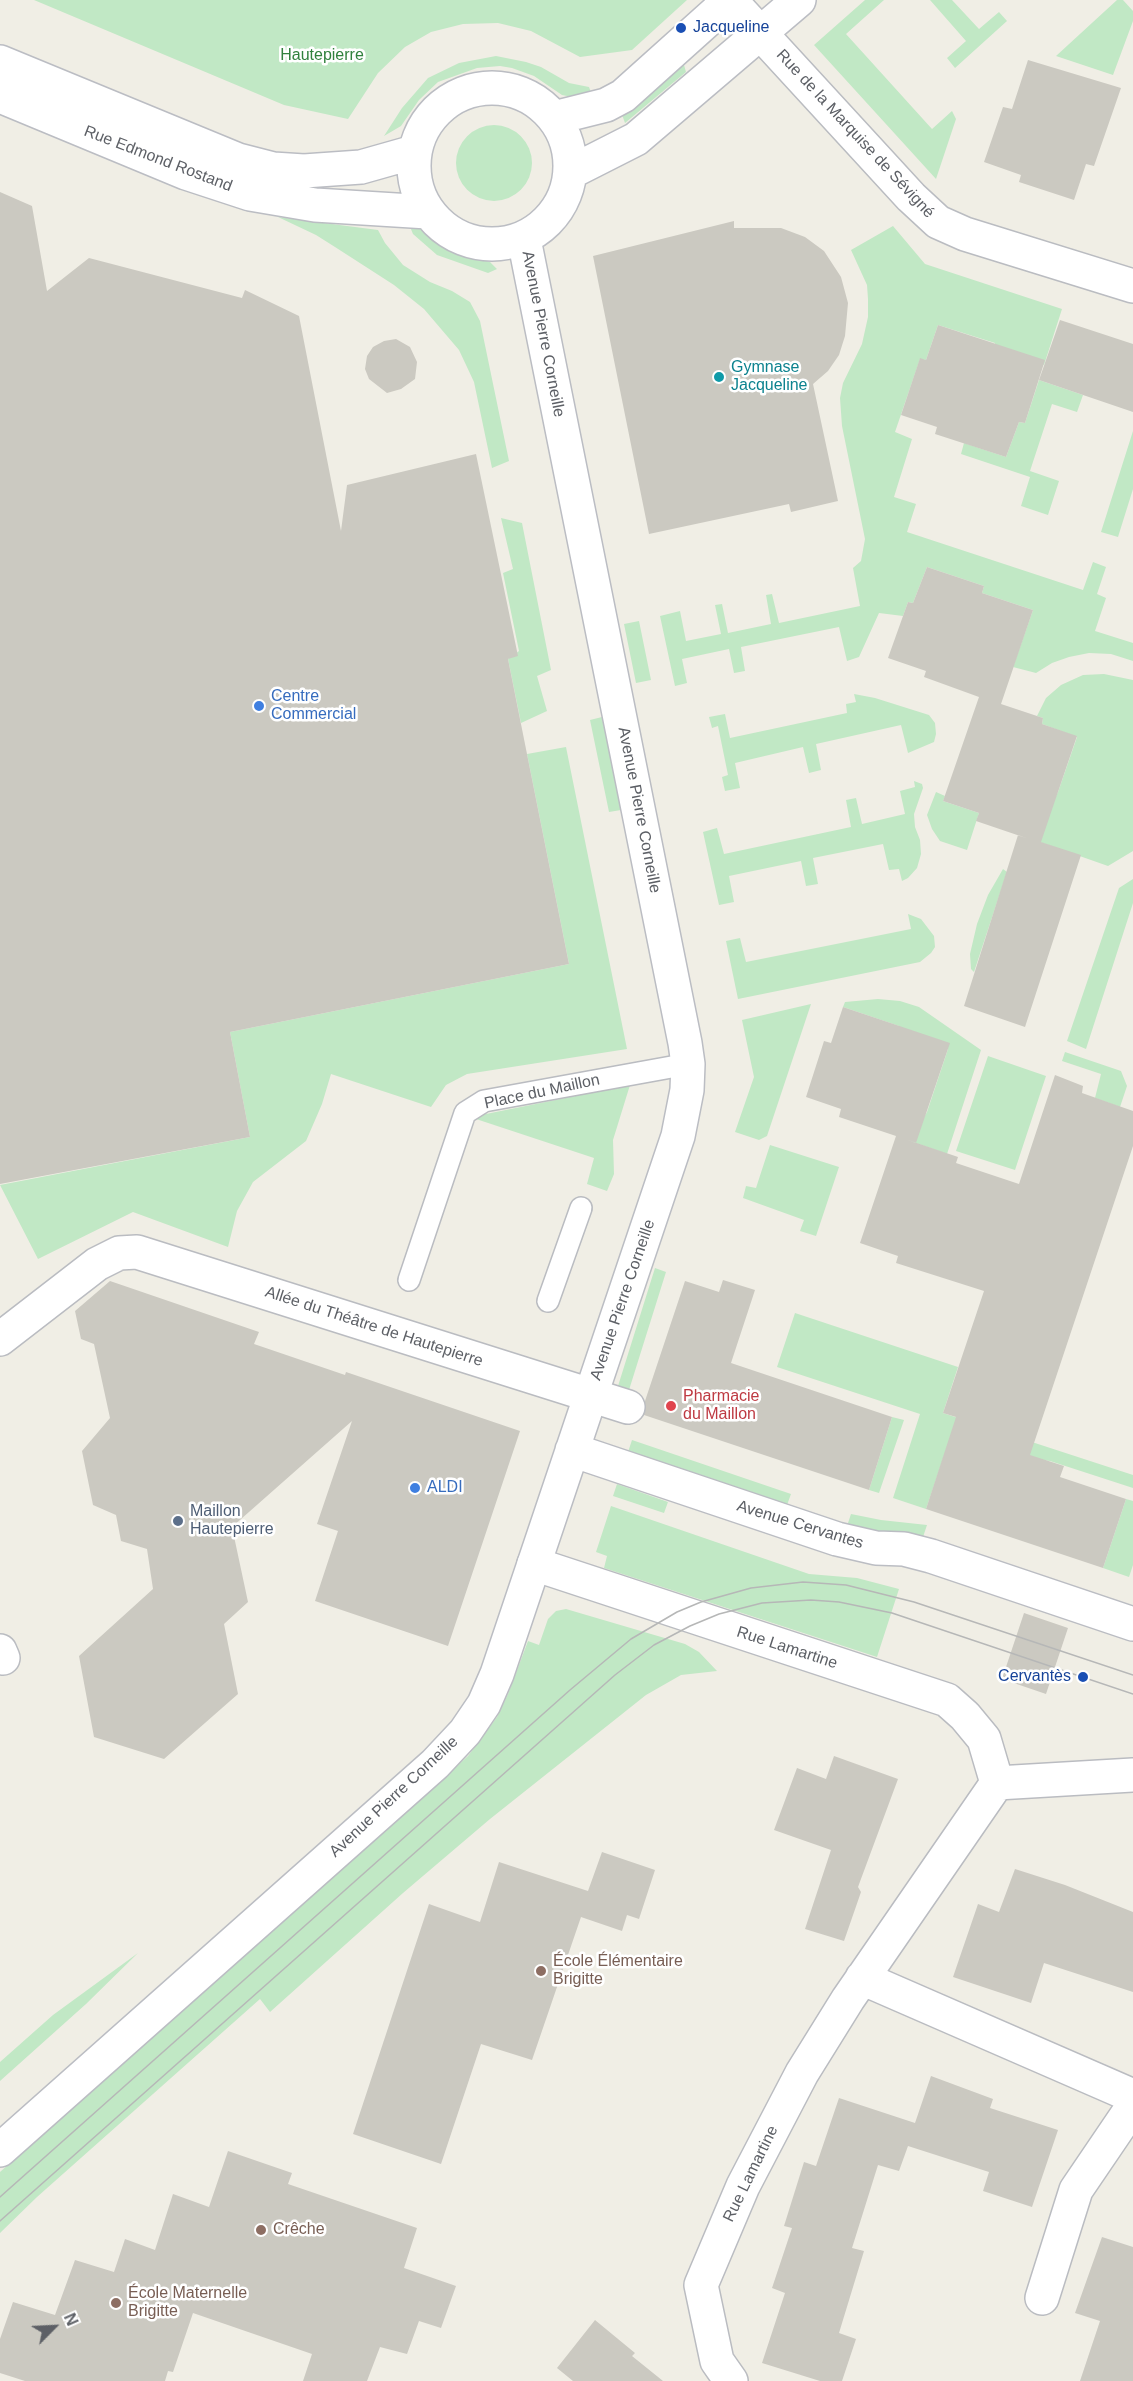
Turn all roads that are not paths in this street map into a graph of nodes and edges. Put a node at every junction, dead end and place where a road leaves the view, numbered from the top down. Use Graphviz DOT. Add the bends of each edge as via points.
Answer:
graph roads {
  1 [pos="730,0"];
  2 [pos="799,0"];
  3 [pos="761,34"];
  4 [pos="0,62"];
  5 [pos="0,96"];
  6 [pos="554,118"];
  7 [pos="414,152"];
  8 [pos="571,172"];
  9 [pos="428,212"];
  10 [pos="524,239"];
  11 [pos="1133,286"];
  12 [pos="688,1064"];
  13 [pos="581,1208"];
  14 [pos="409,1280"];
  15 [pos="548,1301"];
  16 [pos="0,1339"];
  17 [pos="591,1395"];
  18 [pos="628,1407"];
  19 [pos="572,1450"];
  20 [pos="534,1564"];
  21 [pos="1133,1624"];
  22 [pos="1133,1775"];
  23 [pos="997,1783"];
  24 [pos="862,1978"];
  25 [pos="1133,2096"];
  26 [pos="1133,2106"];
  27 [pos="0,2150"];
  28 [pos="1042,2298"];
  29 [pos="731,2381"];
  1 -- 3 [label="street, Rue de la Marquise de Sévigné"];
  1 -- 6 [label="street" via="623,96 606,105"];
  2 -- 3 [label="street"];
  3 -- 8 [label="street" via="636,139"];
  3 -- 11 [label="street, Rue de la Marquise de Sévigné" via="938,222"];
  4 -- 7 [label="street, Rue Edmond Rostand" via="238,160 273,169 361,167"];
  5 -- 9 [label="street, Rue Edmond Rostand" via="186,173 250,194 315,205"];
  6 -- 7 [label="street" via="532,98 503,88 473,90 447,102 426,124"];
  6 -- 8 [label="street" via="568,144"];
  7 -- 9 [label="street" via="415,183"];
  8 -- 10 [label="street" via="564,199 548,223"];
  9 -- 10 [label="street" via="455,236 490,246"];
  10 -- 12 [label="street, Avenue Pierre Corneille"];
  12 -- 14 [label="lane, Place du Maillon" via="484,1101 465,1113"];
  12 -- 17 [label="street, Avenue Pierre Corneille" via="678,1136"];
  13 -- 15 [label="lane"];
  16 -- 17 [label="street, Allée du Théâtre de Hautepierre" via="97,1264 119,1253 137,1252"];
  17 -- 18 [label="street, Allée du Théâtre de Hautepierre"];
  17 -- 19 [label="street, Avenue Pierre Corneille"];
  19 -- 20 [label="street, Avenue Pierre Corneille"];
  19 -- 21 [label="street, Avenue Cervantes" via="837,1539 931,1556"];
  20 -- 23 [label="street, Rue Lamartine" via="947,1700 984,1739"];
  20 -- 27 [label="street, Avenue Pierre Corneille" via="497,1674 484,1704 465,1732 435,1764"];
  22 -- 23 [label="street"];
  23 -- 24 [label="street, Rue Lamartine"];
  24 -- 25 [label="street"];
  24 -- 29 [label="street, Rue Lamartine" via="802,2073 744,2186 700,2285 717,2361"];
  26 -- 28 [label="street" via="1076,2190"];
}
